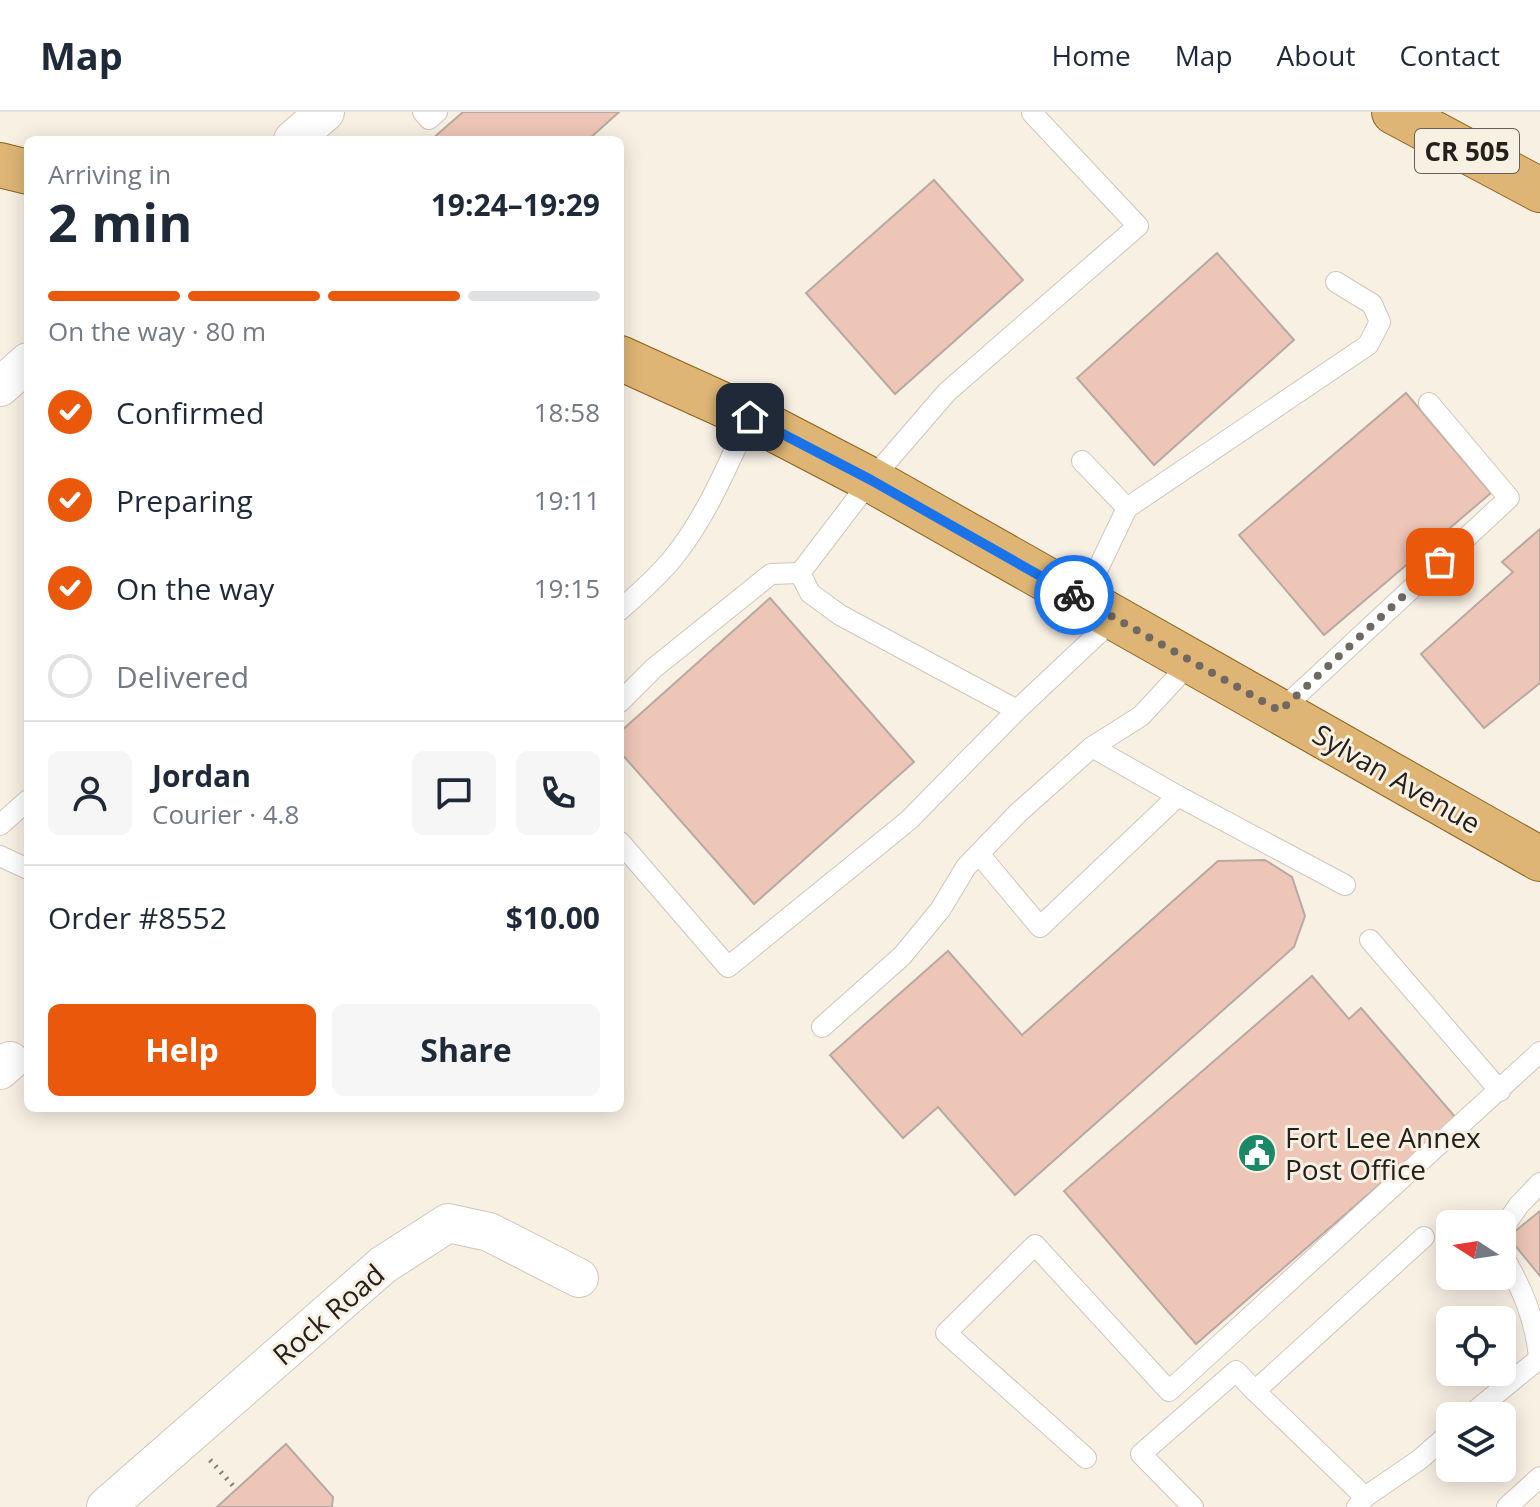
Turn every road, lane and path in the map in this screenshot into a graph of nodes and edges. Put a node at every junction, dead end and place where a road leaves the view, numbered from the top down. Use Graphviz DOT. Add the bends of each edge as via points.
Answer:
graph roads {
  1 [pos="325,112"];
  2 [pos="1394,112"];
  3 [pos="1032,113"];
  4 [pos="298,136"];
  5 [pos="0,165"];
  6 [pos="24,171"];
  7 [pos="1540,190"];
  8 [pos="1336,282"];
  9 [pos="624,360"];
  10 [pos="24,366"];
  11 [pos="0,387"];
  12 [pos="1429,403"];
  13 [pos="750,417"];
  14 [pos="1082,461"];
  15 [pos="871,480"];
  16 [pos="1127,508"];
  17 [pos="800,573"];
  18 [pos="624,599"];
  19 [pos="1099,609"];
  20 [pos="1192,661"];
  21 [pos="624,698"];
  22 [pos="1017,710"];
  23 [pos="1280,711"];
  24 [pos="1092,747"];
  25 [pos="1178,796"];
  26 [pos="24,804"];
  27 [pos="0,825"];
  28 [pos="624,847"];
  29 [pos="979,854"];
  30 [pos="0,856"];
  31 [pos="1540,859"];
  32 [pos="24,867"];
  33 [pos="1345,885"];
  34 [pos="1370,940"];
  35 [pos="822,1027"];
  36 [pos="1540,1052"];
  37 [pos="1500,1091"];
  38 [pos="1540,1183"];
  39 [pos="1515,1210"];
  40 [pos="1424,1237"];
  41 [pos="579,1278"];
  42 [pos="1516,1280"];
  43 [pos="1540,1357"];
  44 [pos="1255,1391"];
  45 [pos="1486,1402"];
  46 [pos="1436,1445"];
  47 [pos="1086,1458"];
  48 [pos="1540,1477"];
  49 [pos="1361,1502"];
  50 [pos="106,1507"];
  51 [pos="1193,1507"];
  52 [pos="1507,1507"];
  1 -- 4 [label="street"];
  2 -- 7 [label="main road, CR 505"];
  3 -- 15 [label="lane" via="1138,226 947,392"];
  5 -- 6 [label="main road"];
  8 -- 16 [label="lane" via="1372,304 1380,322 1368,345"];
  9 -- 13 [label="main road, Sylvan Avenue"];
  10 -- 11 [label="street"];
  12 -- 23 [label="lane" via="1509,498"];
  13 -- 15 [label="main road, Sylvan Avenue"];
  13 -- 18 [label="lane" via="687,540 671,562"];
  14 -- 16 [label="lane"];
  15 -- 17 [label="lane"];
  15 -- 19 [label="main road, Sylvan Avenue"];
  16 -- 19 [label="lane"];
  17 -- 21 [label="lane" via="771,574"];
  17 -- 22 [label="lane" via="810,593 840,615"];
  19 -- 20 [label="main road, Sylvan Avenue"];
  19 -- 22 [label="lane"];
  20 -- 23 [label="main road, Sylvan Avenue"];
  20 -- 24 [label="lane" via="1141,716"];
  22 -- 28 [label="lane" via="909,820 728,967"];
  23 -- 31 [label="main road, Sylvan Avenue"];
  24 -- 25 [label="lane"];
  24 -- 29 [label="lane"];
  25 -- 29 [label="lane" via="1040,927"];
  25 -- 33 [label="lane"];
  26 -- 27 [label="lane"];
  29 -- 35 [label="lane" via="902,956"];
  30 -- 32 [label="lane"];
  34 -- 37 [label="lane"];
  36 -- 37 [label="lane"];
  37 -- 47 [label="lane" via="1169,1391 1035,1245 946,1333"];
  38 -- 39 [label="lane"];
  40 -- 44 [label="lane"];
  41 -- 50 [label="street, Rock Road" via="489,1232 448,1223 383,1265"];
  42 -- 43 [label="lane" via="1536,1327"];
  43 -- 45 [label="lane"];
  44 -- 49 [label="lane"];
  44 -- 51 [label="lane" via="1236,1371 1141,1454"];
  46 -- 49 [label="lane"];
  48 -- 52 [label="lane"];
}
